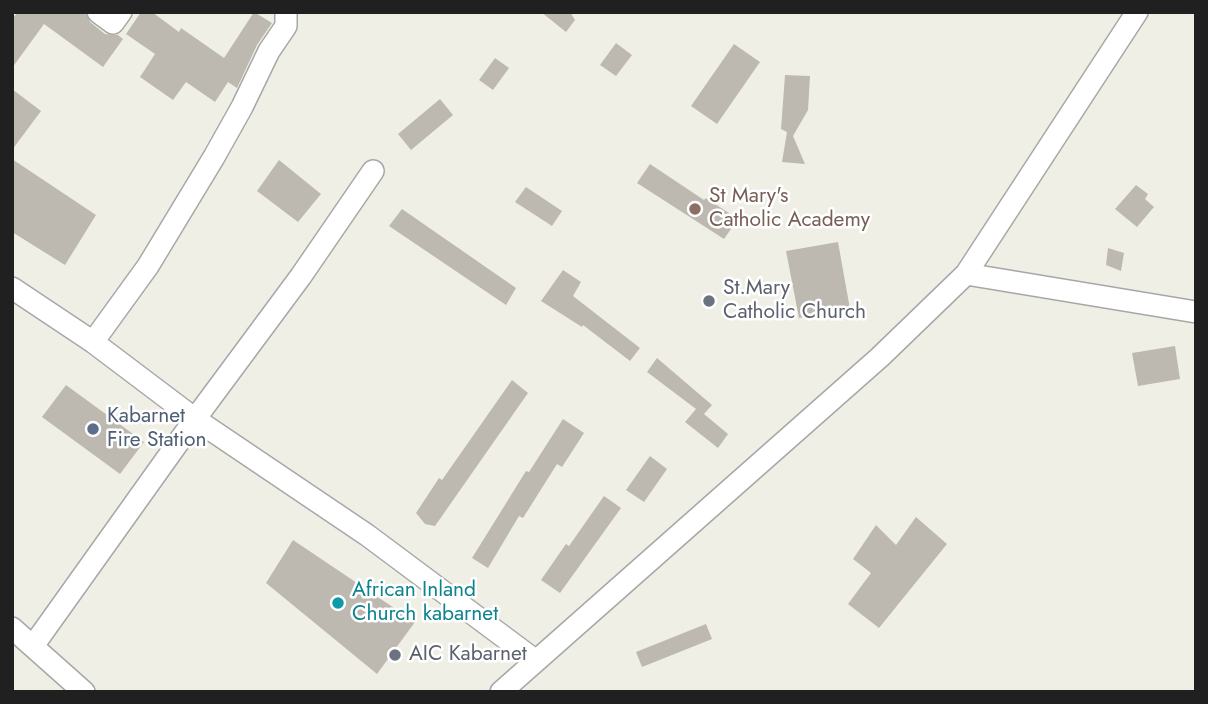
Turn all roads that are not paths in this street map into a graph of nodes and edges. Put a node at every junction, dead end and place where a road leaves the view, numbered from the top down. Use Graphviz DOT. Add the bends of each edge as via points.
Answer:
graph roads {
  1 [pos="98,12"];
  2 [pos="123,12"];
  3 [pos="286,12"];
  4 [pos="1137,12"];
  5 [pos="373,171"];
  6 [pos="966,274"];
  7 [pos="12,288"];
  8 [pos="1196,313"];
  9 [pos="93,342"];
  10 [pos="195,418"];
  11 [pos="12,628"];
  12 [pos="33,646"];
  13 [pos="536,661"];
  14 [pos="84,692"];
  15 [pos="501,692"];
  1 -- 2 [label="street" via="113,23"];
  3 -- 9 [label="street" via="286,26 214,157 148,266"];
  4 -- 6 [label="street"];
  5 -- 10 [label="street"];
  6 -- 8 [label="street"];
  6 -- 13 [label="street" via="870,366"];
  7 -- 9 [label="street"];
  9 -- 10 [label="street"];
  10 -- 12 [label="street"];
  10 -- 13 [label="street" via="367,535"];
  11 -- 12 [label="street"];
  12 -- 14 [label="street"];
  13 -- 15 [label="street"];
}
